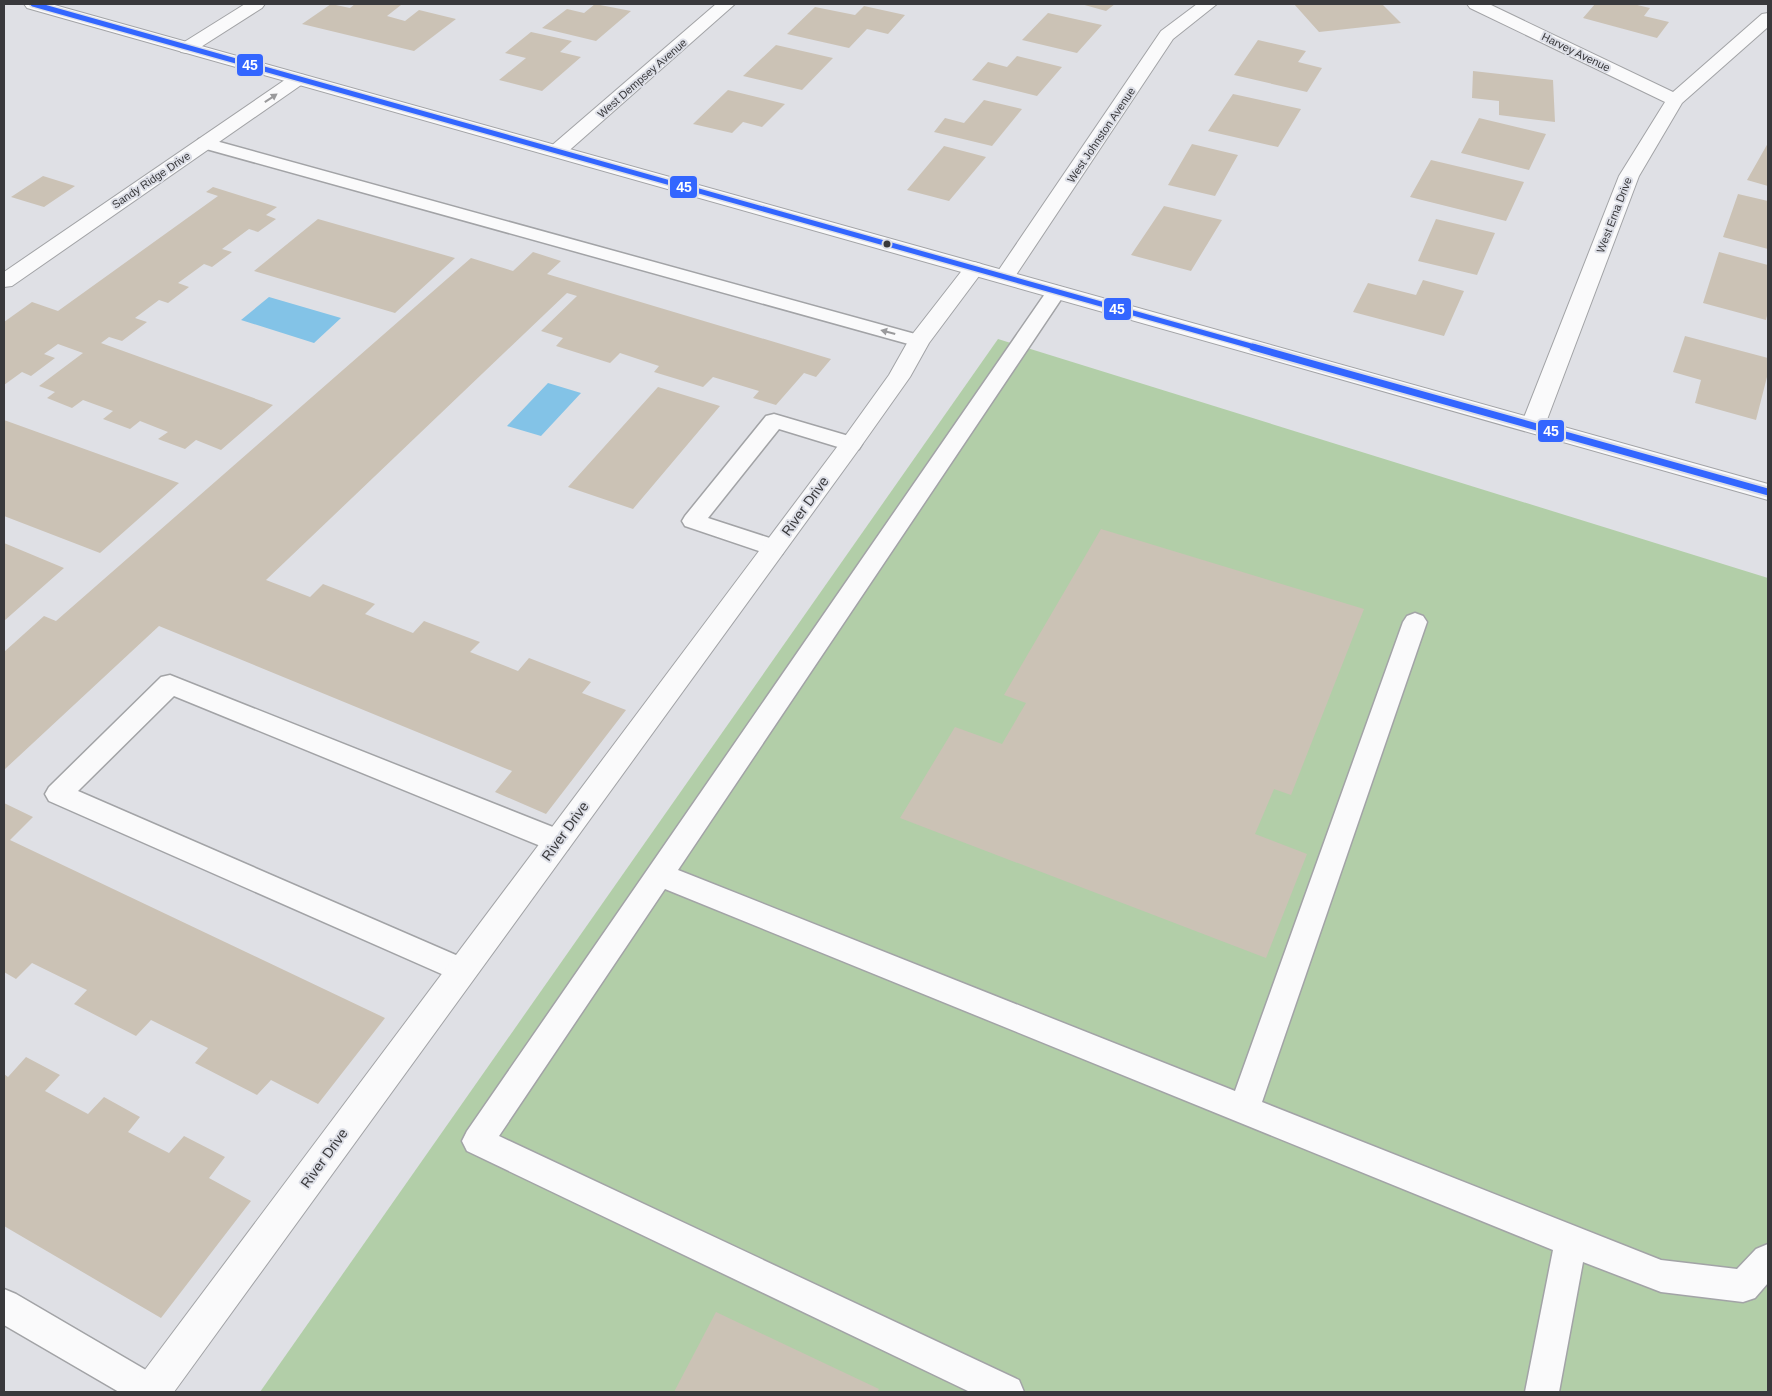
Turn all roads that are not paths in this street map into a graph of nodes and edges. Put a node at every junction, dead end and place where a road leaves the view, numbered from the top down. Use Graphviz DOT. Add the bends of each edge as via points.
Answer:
graph roads {
  1 [pos="33,4"];
  2 [pos="256,4"];
  3 [pos="726,4"];
  4 [pos="1208,4"];
  5 [pos="1476,4"];
  6 [pos="1768,18"];
  7 [pos="187,48"];
  8 [pos="298,79"];
  9 [pos="1676,100"];
  10 [pos="205,143"];
  11 [pos="557,151"];
  12 [pos="974,268"];
  13 [pos="1005,277"];
  14 [pos="4,281"];
  15 [pos="1056,292"];
  16 [pos="919,341"];
  17 [pos="1533,425"];
  18 [pos="851,444"];
  19 [pos="1768,492"];
  20 [pos="774,548"];
  21 [pos="1415,622"];
  22 [pos="558,841"];
  23 [pos="659,874"];
  24 [pos="462,971"];
  25 [pos="1244,1109"];
  26 [pos="1571,1241"];
  27 [pos="1768,1260"];
  28 [pos="4,1306"];
  29 [pos="151,1392"];
  30 [pos="1007,1392"];
  31 [pos="1542,1392"];
  1 -- 7 [label="street"];
  2 -- 7 [label="street"];
  3 -- 11 [label="street, West Dempsey Avenue"];
  4 -- 13 [label="street, West Johnston Avenue" via="1168,35"];
  5 -- 9 [label="street, Harvey Avenue"];
  6 -- 9 [label="street, West Erna Drive"];
  7 -- 8 [label="street"];
  10 -- 8 [label="street, Sandy Ridge Drive, one-way"];
  8 -- 11 [label="street"];
  9 -- 17 [label="street, West Erna Drive" via="1629,176"];
  10 -- 14 [label="street, Sandy Ridge Drive"];
  16 -- 10 [label="lane, one-way"];
  11 -- 12 [label="street"];
  12 -- 13 [label="street"];
  12 -- 16 [label="street, River Drive"];
  13 -- 15 [label="street"];
  15 -- 17 [label="street"];
  15 -- 23 [label="lane"];
  16 -- 18 [label="street, River Drive" via="900,377"];
  17 -- 19 [label="street"];
  18 -- 20 [label="street, River Drive"];
  18 -- 20 [label="lane" via="774,421 693,521"];
  20 -- 22 [label="street, River Drive"];
  21 -- 25 [label="lane"];
  22 -- 24 [label="street, River Drive"];
  22 -- 24 [label="lane" via="170,684 58,794"];
  23 -- 25 [label="lane"];
  23 -- 30 [label="lane" via="478,1141"];
  24 -- 29 [label="street, River Drive"];
  25 -- 26 [label="lane"];
  26 -- 27 [label="lane" via="1661,1276 1743,1286"];
  26 -- 31 [label="lane"];
  28 -- 29 [label="lane"];
}
